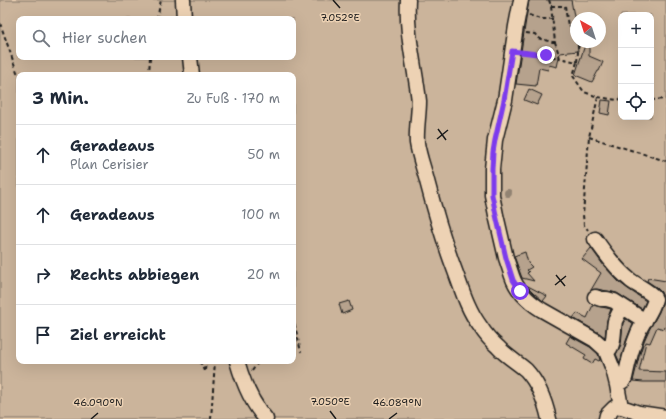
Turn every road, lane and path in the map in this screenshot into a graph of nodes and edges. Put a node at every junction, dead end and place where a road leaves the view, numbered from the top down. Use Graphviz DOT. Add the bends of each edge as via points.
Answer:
graph roads {
  1 [pos="161,0"];
  2 [pos="183,0"];
  3 [pos="408,0"];
  4 [pos="549,0"];
  5 [pos="520,3"];
  6 [pos="551,6"];
  7 [pos="158,16"];
  8 [pos="184,16"];
  9 [pos="553,19"];
  10 [pos="0,23"];
  11 [pos="570,26"];
  12 [pos="515,31"];
  13 [pos="555,42"];
  14 [pos="579,48"];
  15 [pos="512,51"];
  16 [pos="560,58"];
  17 [pos="150,60"];
  18 [pos="190,60"];
  19 [pos="577,62"];
  20 [pos="18,72"];
  21 [pos="149,72"];
  22 [pos="192,72"];
  23 [pos="598,98"];
  24 [pos="666,99"];
  25 [pos="618,100"];
  26 [pos="654,100"];
  27 [pos="589,137"];
  28 [pos="666,161"];
  29 [pos="594,239"];
  30 [pos="595,297"];
  31 [pos="623,307"];
  32 [pos="645,320"];
  33 [pos="296,330"];
  34 [pos="301,352"];
  35 [pos="607,352"];
  36 [pos="201,364"];
  37 [pos="205,364"];
  38 [pos="215,364"];
  39 [pos="238,364"];
  40 [pos="617,385"];
  41 [pos="613,411"];
  42 [pos="666,417"];
  43 [pos="211,419"];
  44 [pos="266,419"];
  45 [pos="549,419"];
  1 -- 7 [label="path"];
  2 -- 8 [label="street"];
  3 -- 45 [label="street" via="409,36 419,110 418,146 448,253 474,318 498,348 533,380 545,401"];
  4 -- 6 [label="path"];
  5 -- 9 [label="path" via="538,18"];
  5 -- 12 [label="street"];
  6 -- 9 [label="path"];
  6 -- 11 [label="path" via="565,6"];
  9 -- 13 [label="path"];
  10 -- 20 [label="path"];
  12 -- 13 [label="path" via="535,34 540,39"];
  12 -- 15 [label="street"];
  13 -- 16 [label="path"];
  14 -- 19 [label="path"];
  15 -- 16 [label="path"];
  15 -- 35 [label="street" via="492,169 492,195 506,258 517,287 536,306 595,340"];
  16 -- 19 [label="path"];
  17 -- 21 [label="path"];
  18 -- 22 [label="street"];
  19 -- 23 [label="path" via="573,76 584,92"];
  23 -- 25 [label="path"];
  23 -- 27 [label="path"];
  24 -- 26 [label="path"];
  27 -- 28 [label="path"];
  27 -- 29 [label="path" via="583,215 584,225"];
  29 -- 32 [label="street" via="620,271 654,297"];
  30 -- 31 [label="street" via="602,300 610,299"];
  31 -- 32 [label="street"];
  31 -- 35 [label="street" via="616,319 610,350"];
  32 -- 40 [label="street" via="634,342 625,378"];
  33 -- 34 [label="path"];
  35 -- 40 [label="street"];
  36 -- 37 [label="path" via="204,371"];
  38 -- 43 [label="path"];
  39 -- 44 [label="street" via="256,407"];
  40 -- 41 [label="street"];
  41 -- 42 [label="street"];
}
